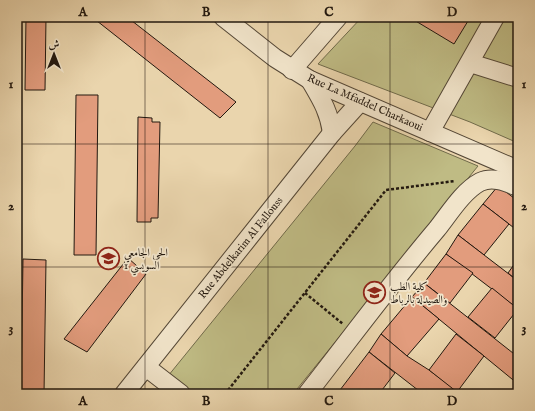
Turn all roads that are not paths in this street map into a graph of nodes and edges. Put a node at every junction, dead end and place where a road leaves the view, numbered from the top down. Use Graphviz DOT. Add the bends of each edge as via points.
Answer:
graph roads {
  1 [pos="223,17"];
  2 [pos="338,17"];
  3 [pos="495,17"];
  4 [pos="470,63"];
  5 [pos="292,70"];
  6 [pos="518,78"];
  7 [pos="310,80"];
  8 [pos="360,102"];
  9 [pos="430,132"];
  10 [pos="332,133"];
  11 [pos="518,170"];
  12 [pos="518,188"];
  13 [pos="146,367"];
  14 [pos="124,394"];
  15 [pos="181,394"];
  16 [pos="307,394"];
  1 -- 5 [label="street, Rue La Mfaddel Charkaoui"];
  2 -- 5 [label="street"];
  3 -- 4 [label="street"];
  4 -- 6 [label="street"];
  4 -- 9 [label="street"];
  5 -- 7 [label="street, Rue La Mfaddel Charkaoui"];
  7 -- 8 [label="street, Rue La Mfaddel Charkaoui"];
  7 -- 10 [label="street" via="326,107"];
  8 -- 9 [label="street, Rue La Mfaddel Charkaoui"];
  8 -- 10 [label="street, Rue Abdelkarim Al Fallouss"];
  9 -- 11 [label="street, Rue La Mfaddel Charkaoui"];
  10 -- 13 [label="street, Rue Abdelkarim Al Fallouss"];
  12 -- 16 [label="street" via="493,179 468,190"];
  13 -- 14 [label="street, Rue Abdelkarim Al Fallouss"];
  13 -- 15 [label="street"];
}
